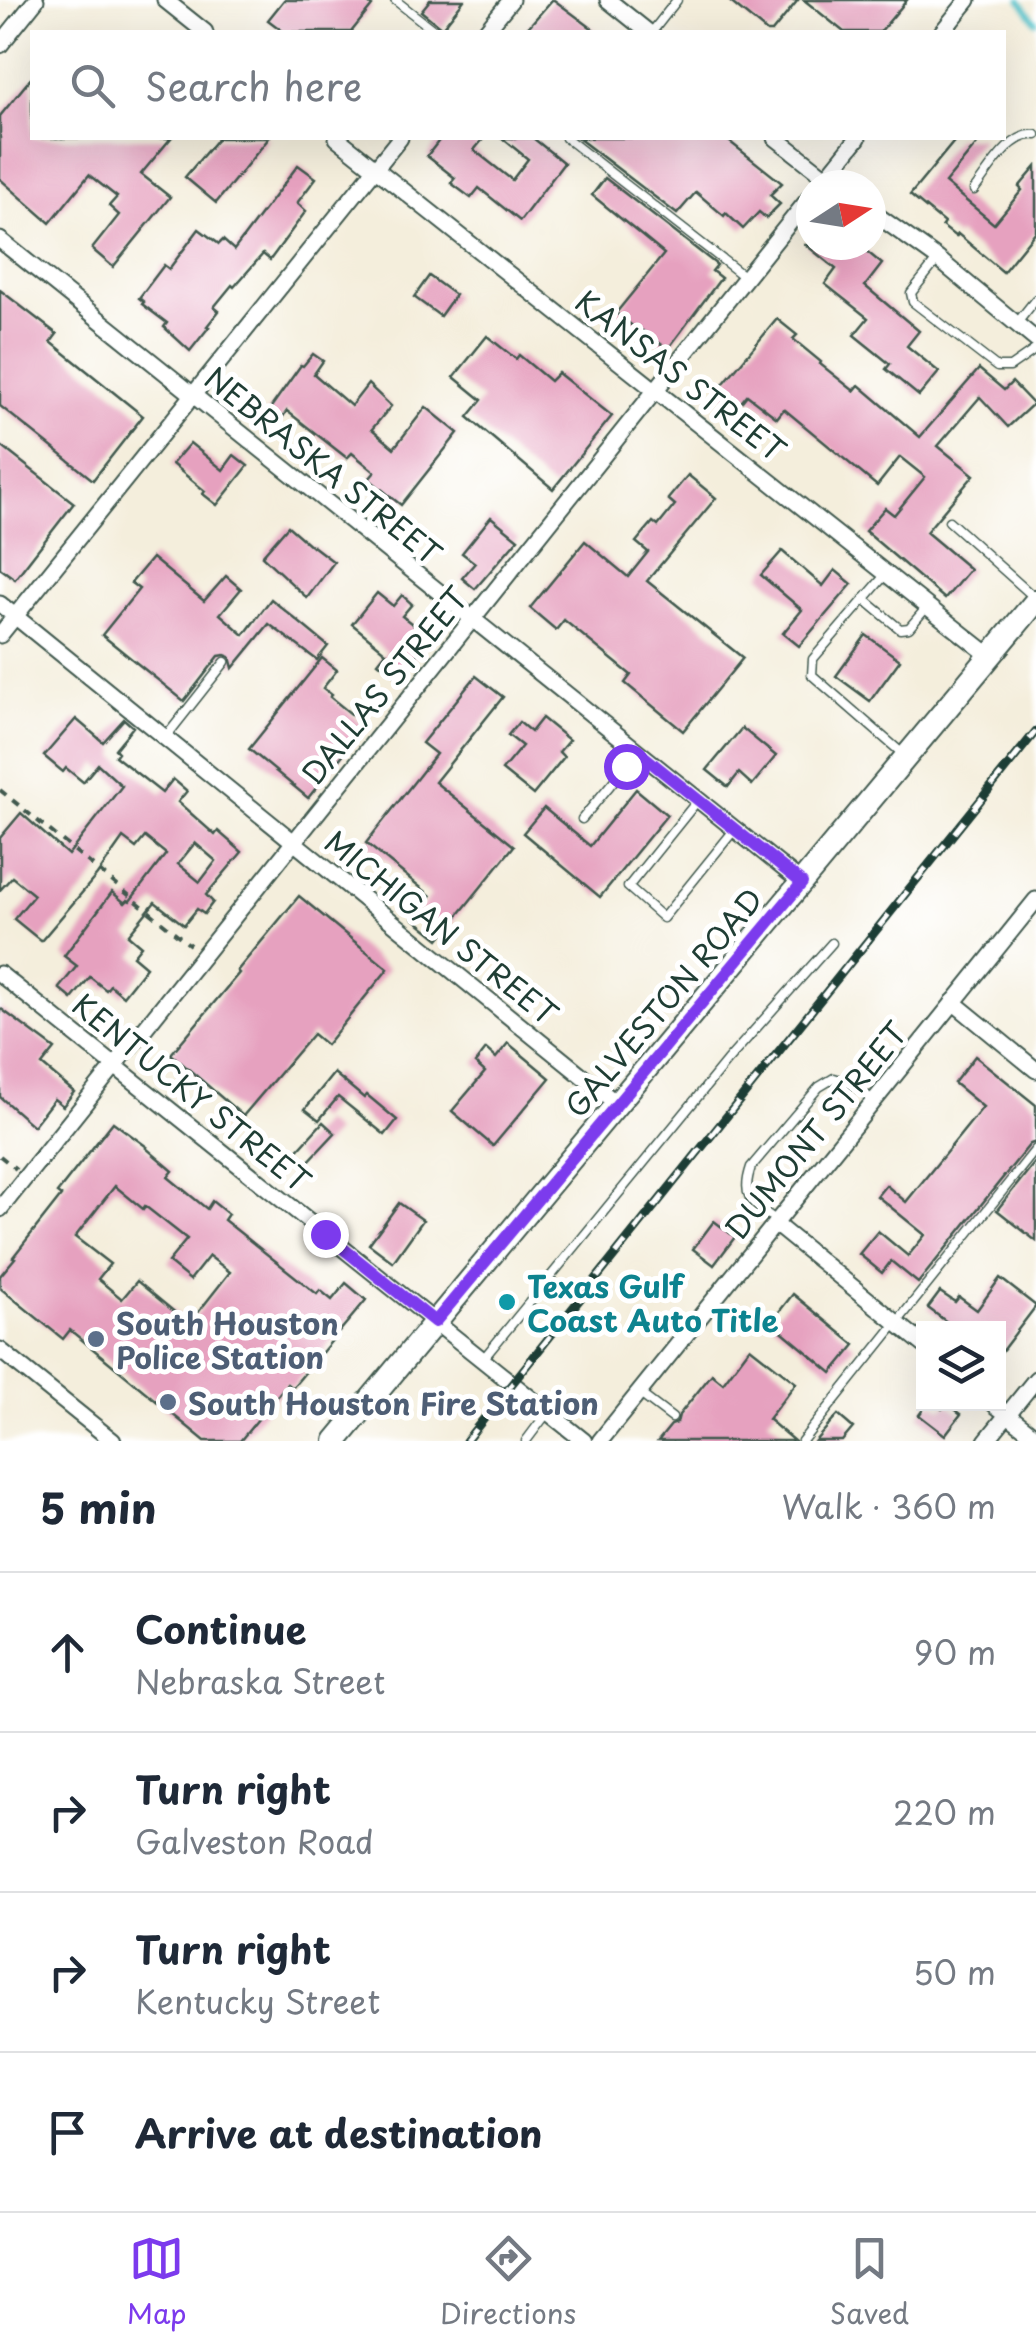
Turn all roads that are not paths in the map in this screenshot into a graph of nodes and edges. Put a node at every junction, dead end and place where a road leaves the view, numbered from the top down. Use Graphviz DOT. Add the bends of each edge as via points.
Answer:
graph roads {
  1 [pos="36,0"];
  2 [pos="164,0"];
  3 [pos="395,0"];
  4 [pos="511,0"];
  5 [pos="608,0"];
  6 [pos="677,0"];
  7 [pos="968,0"];
  8 [pos="203,30"];
  9 [pos="433,30"];
  10 [pos="487,30"];
  11 [pos="647,30"];
  12 [pos="652,30"];
  13 [pos="944,30"];
  14 [pos="0,45"];
  15 [pos="1036,135"];
  16 [pos="340,140"];
  17 [pos="398,140"];
  18 [pos="569,140"];
  19 [pos="778,140"];
  20 [pos="857,140"];
  21 [pos="376,168"];
  22 [pos="812,170"];
  23 [pos="836,170"];
  24 [pos="974,190"];
  25 [pos="796,215"];
  26 [pos="886,222"];
  27 [pos="0,240"];
  28 [pos="938,259"];
  29 [pos="746,278"];
  30 [pos="1036,299"];
  31 [pos="1017,323"];
  32 [pos="1036,340"];
  33 [pos="1036,350"];
  34 [pos="655,390"];
  35 [pos="193,395"];
  36 [pos="949,520"];
  37 [pos="886,574"];
  38 [pos="864,599"];
  39 [pos="1036,600"];
  40 [pos="0,604"];
  41 [pos="927,607"];
  42 [pos="15,616"];
  43 [pos="473,619"];
  44 [pos="0,635"];
  45 [pos="990,656"];
  46 [pos="224,662"];
  47 [pos="165,738"];
  48 [pos="642,755"];
  49 [pos="906,757"];
  50 [pos="698,800"];
  51 [pos="582,818"];
  52 [pos="735,830"];
  53 [pos="294,842"];
  54 [pos="802,883"];
  55 [pos="1036,900"];
  56 [pos="832,944"];
  57 [pos="0,974"];
  58 [pos="953,1002"];
  59 [pos="115,1066"];
  60 [pos="1036,1070"];
  61 [pos="874,1100"];
  62 [pos="617,1104"];
  63 [pos="1036,1149"];
  64 [pos="0,1209"];
  65 [pos="776,1222"];
  66 [pos="435,1322"];
  67 [pos="896,1323"];
  68 [pos="916,1339"];
  69 [pos="0,1350"];
  70 [pos="483,1360"];
  71 [pos="1036,1379"];
  72 [pos="639,1393"];
  73 [pos="1006,1405"];
  74 [pos="1000,1411"];
  75 [pos="1003,1411"];
  76 [pos="548,1412"];
  77 [pos="672,1418"];
  78 [pos="1036,1438"];
  79 [pos="113,1441"];
  80 [pos="336,1441"];
  81 [pos="526,1441"];
  82 [pos="584,1441"];
  83 [pos="600,1441"];
  84 [pos="802,1441"];
  85 [pos="986,1441"];
  1 -- 14 [label="street"];
  2 -- 8 [label="street"];
  3 -- 9 [label="lane"];
  4 -- 10 [label="street"];
  5 -- 11 [label="street"];
  6 -- 12 [label="lane"];
  7 -- 13 [label="street"];
  15 -- 24 [label="lane" via="1014,140"];
  16 -- 21 [label="street, KANSAS STREET"];
  17 -- 21 [label="street"];
  18 -- 29 [label="lane"];
  19 -- 22 [label="street"];
  20 -- 23 [label="street"];
  21 -- 34 [label="street, KANSAS STREET"];
  21 -- 35 [label="street"];
  25 -- 29 [label="street, DALLAS STREET"];
  26 -- 28 [label="street"];
  27 -- 35 [label="street, NEBRASKA STREET"];
  28 -- 31 [label="street"];
  28 -- 33 [label="lane" via="911,293 912,302 998,367 1010,368"];
  29 -- 34 [label="street, DALLAS STREET"];
  30 -- 31 [label="lane"];
  31 -- 32 [label="street"];
  34 -- 37 [label="street, KANSAS STREET"];
  34 -- 43 [label="street, DALLAS STREET"];
  35 -- 42 [label="street"];
  35 -- 43 [label="street, NEBRASKA STREET"];
  36 -- 39 [label="lane"];
  37 -- 38 [label="lane"];
  37 -- 41 [label="street, KANSAS STREET"];
  38 -- 41 [label="lane" via="900,629"];
  38 -- 49 [label="lane" via="813,659 812,675"];
  39 -- 45 [label="main road, GALVESTON ROAD"];
  40 -- 42 [label="street, MICHIGAN STREET"];
  41 -- 45 [label="street, KANSAS STREET"];
  42 -- 44 [label="street"];
  42 -- 47 [label="street, MICHIGAN STREET"];
  43 -- 48 [label="street, NEBRASKA STREET"];
  43 -- 53 [label="street, DALLAS STREET"];
  45 -- 49 [label="main road, GALVESTON ROAD"];
  46 -- 47 [label="lane"];
  47 -- 53 [label="street, MICHIGAN STREET"];
  48 -- 50 [label="street, NEBRASKA STREET"];
  48 -- 51 [label="lane"];
  49 -- 54 [label="main road, GALVESTON ROAD"];
  50 -- 52 [label="street, NEBRASKA STREET"];
  50 -- 52 [label="lane" via="628,887 663,918"];
  52 -- 54 [label="street, NEBRASKA STREET"];
  53 -- 59 [label="street, DALLAS STREET"];
  53 -- 62 [label="street, MICHIGAN STREET"];
  54 -- 62 [label="main road, GALVESTON ROAD"];
  55 -- 58 [label="street, DUMONT STREET"];
  56 -- 70 [label="lane" via="727,1060"];
  57 -- 59 [label="street, KENTUCKY STREET"];
  58 -- 60 [label="street"];
  58 -- 61 [label="street, DUMONT STREET"];
  59 -- 64 [label="street, DALLAS STREET"];
  59 -- 66 [label="street, KENTUCKY STREET"];
  61 -- 65 [label="street, DUMONT STREET"];
  61 -- 65 [label="lane" via="834,1078 750,1167 748,1194"];
  62 -- 66 [label="main road, GALVESTON ROAD"];
  63 -- 67 [label="lane"];
  65 -- 67 [label="street"];
  65 -- 72 [label="street, DUMONT STREET"];
  66 -- 70 [label="street, KENTUCKY STREET"];
  66 -- 80 [label="main road, GALVESTON ROAD"];
  67 -- 68 [label="street"];
  67 -- 84 [label="lane"];
  69 -- 79 [label="street"];
  70 -- 76 [label="street, KENTUCKY STREET"];
  71 -- 73 [label="street"];
  72 -- 77 [label="lane"];
  72 -- 83 [label="street, DUMONT STREET"];
  74 -- 85 [label="street"];
  75 -- 78 [label="street"];
  76 -- 81 [label="lane"];
  76 -- 82 [label="street, KENTUCKY STREET"];
}
